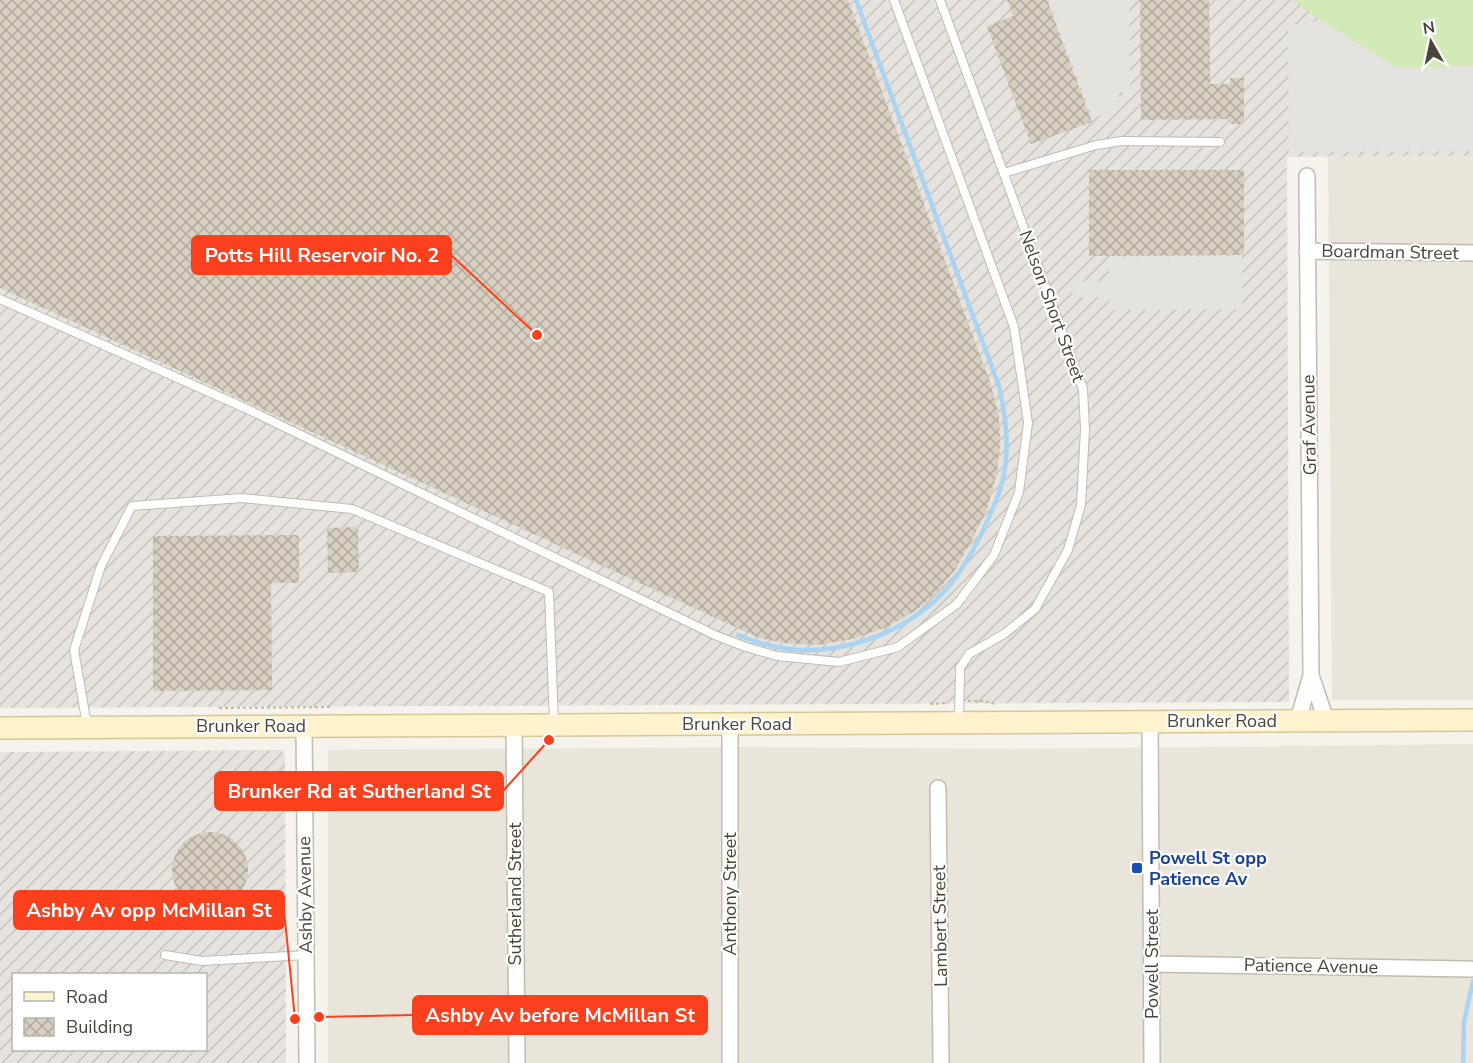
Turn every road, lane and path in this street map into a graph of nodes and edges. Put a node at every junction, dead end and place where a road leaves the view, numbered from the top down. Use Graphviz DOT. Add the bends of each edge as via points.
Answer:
graph roads {
  1 [pos="894,0"];
  2 [pos="940,0"];
  3 [pos="1220,142"];
  4 [pos="1004,173"];
  5 [pos="1307,176"];
  6 [pos="1308,251"];
  7 [pos="1473,253"];
  8 [pos="0,299"];
  9 [pos="1311,675"];
  10 [pos="1298,720"];
  11 [pos="1326,720"];
  12 [pos="1473,720"];
  13 [pos="959,721"];
  14 [pos="1150,721"];
  15 [pos="514,724"];
  16 [pos="554,724"];
  17 [pos="730,724"];
  18 [pos="304,726"];
  19 [pos="88,727"];
  20 [pos="0,728"];
  21 [pos="938,788"];
  22 [pos="165,955"];
  23 [pos="306,955"];
  24 [pos="1152,964"];
  25 [pos="1470,969"];
  26 [pos="307,1063"];
  27 [pos="517,1063"];
  28 [pos="730,1063"];
  29 [pos="941,1063"];
  30 [pos="1152,1063"];
  1 -- 8 [label="lane" via="1014,327 1028,423 1019,492 994,555 957,604 898,647 839,663 777,656 717,636 245,408"];
  2 -- 4 [label="lane, Nelson Short Street"];
  3 -- 4 [label="lane" via="1122,141"];
  4 -- 13 [label="lane, Nelson Short Street" via="1083,389 1081,505 1068,550 1035,609 1004,634 969,654 960,668"];
  5 -- 6 [label="street, Graf Avenue"];
  6 -- 7 [label="street, Boardman Street"];
  6 -- 9 [label="street, Graf Avenue"];
  9 -- 10 [label="street, Graf Avenue"];
  9 -- 11 [label="street, Graf Avenue"];
  10 -- 11 [label="main road, Brunker Road"];
  10 -- 14 [label="main road, Brunker Road"];
  11 -- 12 [label="main road, Brunker Road"];
  13 -- 14 [label="main road, Brunker Road"];
  13 -- 17 [label="main road, Brunker Road"];
  14 -- 24 [label="street, Powell Street"];
  15 -- 16 [label="main road, Brunker Road"];
  15 -- 18 [label="main road, Brunker Road"];
  15 -- 27 [label="street, Sutherland Street"];
  16 -- 17 [label="main road, Brunker Road"];
  16 -- 19 [label="lane" via="549,592 352,509 242,498 132,506 101,566 74,650"];
  17 -- 28 [label="street, Anthony Street"];
  18 -- 19 [label="main road, Brunker Road"];
  18 -- 23 [label="street, Ashby Avenue"];
  19 -- 20 [label="main road, Brunker Road"];
  21 -- 29 [label="street, Lambert Street"];
  22 -- 23 [label="lane" via="202,961"];
  23 -- 26 [label="street, Ashby Avenue"];
  24 -- 25 [label="street, Patience Avenue"];
  24 -- 30 [label="street, Powell Street"];
}
